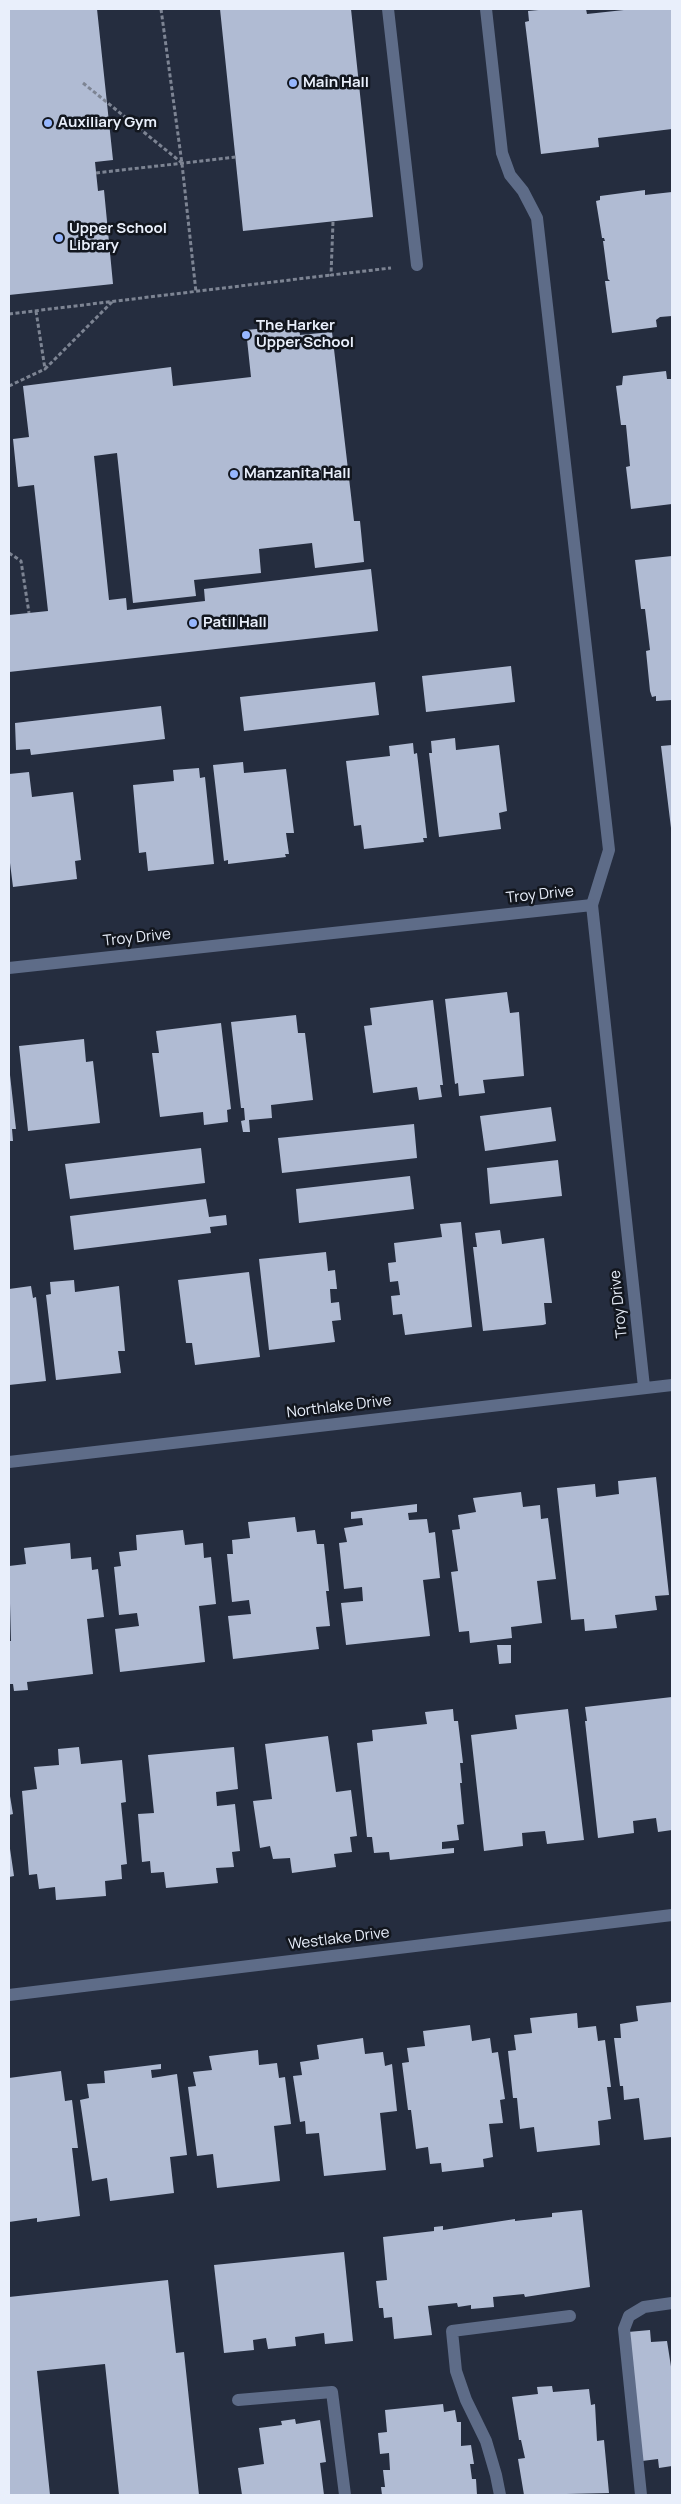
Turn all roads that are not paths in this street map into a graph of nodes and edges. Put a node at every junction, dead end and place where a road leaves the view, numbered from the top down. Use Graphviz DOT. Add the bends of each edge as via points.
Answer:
graph roads {
  1 [pos="388,9"];
  2 [pos="486,9"];
  3 [pos="416,265"];
  4 [pos="592,905"];
  5 [pos="9,968"];
  6 [pos="672,1385"];
  7 [pos="644,1388"];
  8 [pos="9,1462"];
  9 [pos="672,1915"];
  10 [pos="9,1995"];
  11 [pos="672,2303"];
  12 [pos="570,2316"];
  13 [pos="238,2400"];
  14 [pos="345,2495"];
  15 [pos="500,2495"];
  16 [pos="641,2495"];
  1 -- 3 [label="street"];
  2 -- 4 [label="street" via="502,154 510,175 523,191 537,218 609,850"];
  4 -- 5 [label="street, Troy Drive"];
  4 -- 7 [label="street, Troy Drive"];
  6 -- 7 [label="street, Northlake Drive"];
  7 -- 8 [label="street, Northlake Drive"];
  9 -- 10 [label="street, Westlake Drive"];
  11 -- 16 [label="street" via="644,2307 630,2316 624,2329"];
  12 -- 15 [label="street" via="452,2331 456,2371 486,2441"];
  13 -- 14 [label="street" via="332,2392"];
}
